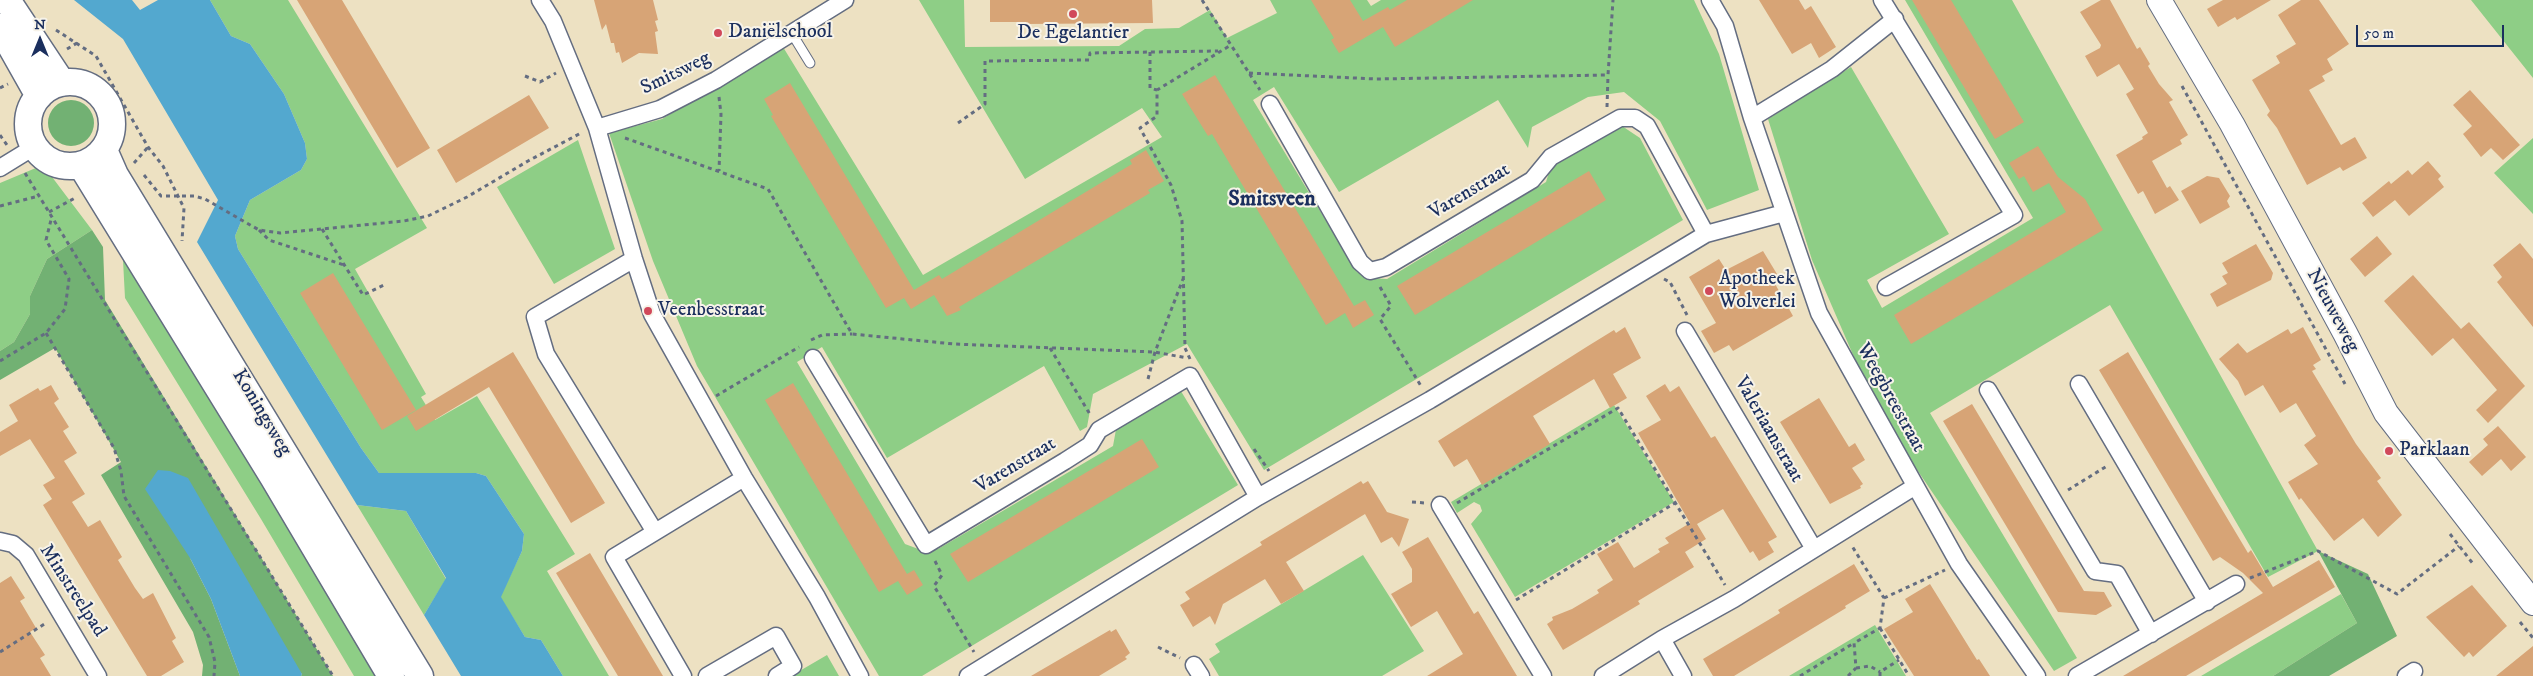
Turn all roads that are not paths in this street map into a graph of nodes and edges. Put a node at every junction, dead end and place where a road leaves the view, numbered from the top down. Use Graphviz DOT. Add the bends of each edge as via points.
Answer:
graph roads {
  1 [pos="7,0"];
  2 [pos="540,0"];
  3 [pos="845,0"];
  4 [pos="1710,0"];
  5 [pos="1882,0"];
  6 [pos="2159,0"];
  7 [pos="1895,19"];
  8 [pos="0,26"];
  9 [pos="791,32"];
  10 [pos="810,63"];
  11 [pos="62,83"];
  12 [pos="39,96"];
  13 [pos="1270,104"];
  14 [pos="1752,118"];
  15 [pos="597,128"];
  16 [pos="104,150"];
  17 [pos="25,152"];
  18 [pos="81,165"];
  19 [pos="0,168"];
  20 [pos="1784,213"];
  21 [pos="1706,234"];
  22 [pos="634,258"];
  23 [pos="1886,287"];
  24 [pos="1685,331"];
  25 [pos="809,351"];
  26 [pos="2078,384"];
  27 [pos="1988,390"];
  28 [pos="744,478"];
  29 [pos="1914,487"];
  30 [pos="1258,497"];
  31 [pos="1442,508"];
  32 [pos="656,532"];
  33 [pos="0,541"];
  34 [pos="1814,549"];
  35 [pos="2236,584"];
  36 [pos="2207,602"];
  37 [pos="2533,603"];
  38 [pos="2151,634"];
  39 [pos="1662,639"];
  40 [pos="98,676"];
  41 [pos="391,676"];
  42 [pos="420,676"];
  43 [pos="683,676"];
  44 [pos="707,676"];
  45 [pos="777,676"];
  46 [pos="860,676"];
  47 [pos="968,676"];
  48 [pos="1543,676"];
  49 [pos="1603,676"];
  50 [pos="1683,676"];
  51 [pos="2037,676"];
  52 [pos="2077,676"];
  1 -- 11 [label="main road"];
  2 -- 15 [label="street"];
  3 -- 9 [label="street, Smitsweg"];
  4 -- 14 [label="street, Weegbreestraat" via="1725,26"];
  5 -- 7 [label="street"];
  6 -- 37 [label="street, Nieuweweg" via="2182,44 2228,116 2386,413"];
  7 -- 14 [label="street" via="1832,69"];
  7 -- 23 [label="street" via="2014,214"];
  8 -- 12 [label="main road"];
  9 -- 10 [label="lane"];
  9 -- 15 [label="street, Smitsweg" via="716,80 660,110"];
  11 -- 12 [label="main road"];
  11 -- 16 [label="main road" via="77,82 102,96 112,123"];
  12 -- 17 [label="main road" via="28,120"];
  13 -- 21 [label="street, Varenstraat" via="1360,262 1370,271 1386,267 1532,180 1551,157 1620,118 1636,118 1647,126"];
  14 -- 20 [label="street, Weegbreestraat"];
  15 -- 22 [label="street"];
  16 -- 18 [label="main road"];
  16 -- 42 [label="main road, Koningsweg" via="115,175"];
  17 -- 18 [label="main road" via="55,163"];
  17 -- 19 [label="street"];
  18 -- 41 [label="main road, Koningsweg"];
  20 -- 21 [label="street"];
  20 -- 29 [label="street, Weegbreestraat" via="1819,313"];
  21 -- 30 [label="street" via="1430,400"];
  22 -- 28 [label="street" via="652,314"];
  22 -- 32 [label="street" via="535,317 546,354"];
  24 -- 34 [label="street, Valeriaanstraat"];
  25 -- 30 [label="street, Varenstraat" via="926,545 1084,449 1099,430 1190,376"];
  26 -- 36 [label="street"];
  27 -- 38 [label="street" via="2095,571 2117,574"];
  28 -- 32 [label="street"];
  28 -- 46 [label="street" via="817,597"];
  29 -- 34 [label="street"];
  29 -- 51 [label="street, Weegbreestraat" via="1959,564"];
  30 -- 47 [label="street"];
  31 -- 48 [label="street"];
  32 -- 43 [label="street" via="614,557"];
  33 -- 40 [label="street, Minstreelpad" via="13,544 26,555"];
  34 -- 39 [label="street"];
  35 -- 36 [label="street"];
  36 -- 38 [label="street"];
  38 -- 52 [label="street"];
  39 -- 49 [label="street"];
  39 -- 50 [label="street"];
  44 -- 45 [label="street" via="776,636 793,666"];
}
